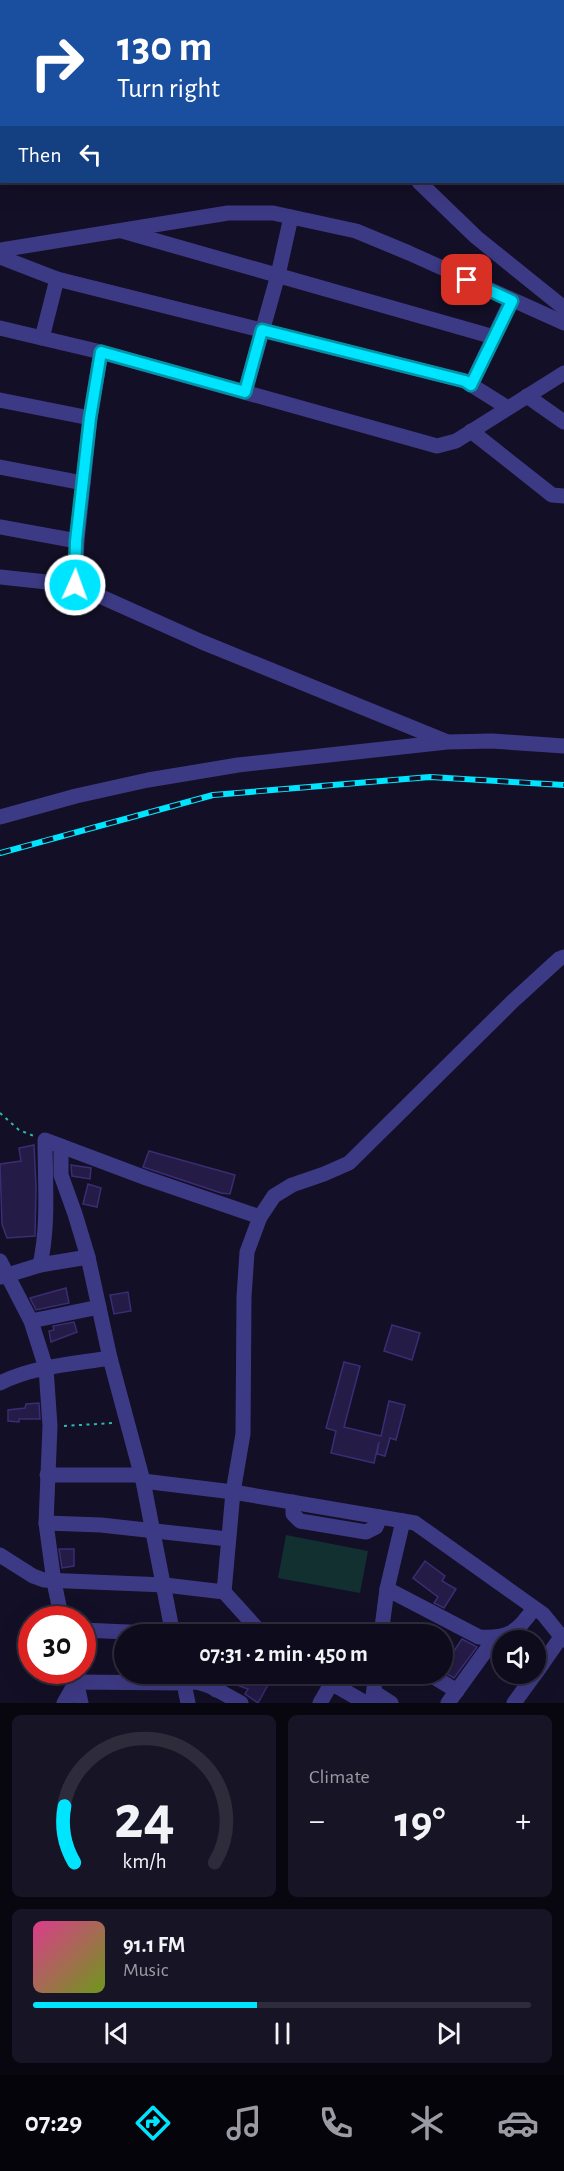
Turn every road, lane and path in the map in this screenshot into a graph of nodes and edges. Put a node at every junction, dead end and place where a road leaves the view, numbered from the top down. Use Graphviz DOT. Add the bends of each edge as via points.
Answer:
graph roads {
  1 [pos="420,183"];
  2 [pos="291,217"];
  3 [pos="118,230"];
  4 [pos="0,250"];
  5 [pos="0,257"];
  6 [pos="278,275"];
  7 [pos="57,279"];
  8 [pos="512,301"];
  9 [pos="564,308"];
  10 [pos="564,323"];
  11 [pos="0,328"];
  12 [pos="262,330"];
  13 [pos="494,337"];
  14 [pos="42,338"];
  15 [pos="101,352"];
  16 [pos="564,372"];
  17 [pos="471,385"];
  18 [pos="245,392"];
  19 [pos="527,396"];
  20 [pos="0,400"];
  21 [pos="508,408"];
  22 [pos="90,418"];
  23 [pos="564,422"];
  24 [pos="471,431"];
  25 [pos="0,467"];
  26 [pos="83,483"];
  27 [pos="564,496"];
  28 [pos="0,527"];
  29 [pos="76,541"];
  30 [pos="0,577"];
  31 [pos="75,585"];
  32 [pos="447,742"];
  33 [pos="564,746"];
  34 [pos="0,817"];
  35 [pos="564,957"];
  36 [pos="0,1113"];
  37 [pos="45,1140"];
  38 [pos="61,1146"];
  39 [pos="260,1217"];
  40 [pos="88,1257"];
  41 [pos="40,1264"];
  42 [pos="2,1271"];
  43 [pos="99,1307"];
  44 [pos="31,1322"];
  45 [pos="110,1358"];
  46 [pos="46,1368"];
  47 [pos="0,1383"];
  48 [pos="127,1422"];
  49 [pos="50,1426"];
  50 [pos="47,1475"];
  51 [pos="142,1478"];
  52 [pos="233,1492"];
  53 [pos="403,1521"];
  54 [pos="46,1523"];
  55 [pos="153,1531"];
  56 [pos="228,1539"];
  57 [pos="0,1555"];
  58 [pos="54,1582"];
  59 [pos="165,1585"];
  60 [pos="387,1589"];
  61 [pos="224,1592"];
  62 [pos="59,1606"];
  63 [pos="534,1608"];
  64 [pos="171,1624"];
  65 [pos="244,1624"];
  66 [pos="382,1624"];
  67 [pos="514,1630"];
  68 [pos="96,1631"];
  69 [pos="114,1631"];
  70 [pos="492,1638"];
  71 [pos="562,1639"];
  72 [pos="492,1642"];
  73 [pos="546,1659"];
  74 [pos="96,1677"];
  75 [pos="114,1677"];
  76 [pos="72,1684"];
  77 [pos="77,1684"];
  78 [pos="184,1684"];
  79 [pos="203,1684"];
  80 [pos="219,1684"];
  81 [pos="330,1684"];
  82 [pos="333,1684"];
  83 [pos="374,1684"];
  84 [pos="439,1684"];
  85 [pos="527,1684"];
  86 [pos="216,1690"];
  87 [pos="453,1697"];
  88 [pos="370,1699"];
  89 [pos="64,1703"];
  90 [pos="81,1703"];
  91 [pos="188,1703"];
  92 [pos="241,1703"];
  93 [pos="320,1703"];
  94 [pos="391,1703"];
  95 [pos="514,1703"];
  1 -- 9 [label="street" via="476,237"];
  2 -- 3 [label="street" via="228,213"];
  2 -- 6 [label="street"];
  2 -- 8 [label="street" via="356,231"];
  3 -- 4 [label="street"];
  3 -- 6 [label="street"];
  5 -- 7 [label="street"];
  6 -- 12 [label="street"];
  6 -- 13 [label="street"];
  7 -- 12 [label="street"];
  7 -- 14 [label="street"];
  8 -- 10 [label="street"];
  8 -- 13 [label="street"];
  11 -- 14 [label="street"];
  12 -- 17 [label="street"];
  12 -- 18 [label="street"];
  13 -- 17 [label="street"];
  14 -- 15 [label="street"];
  15 -- 18 [label="street"];
  15 -- 22 [label="street"];
  16 -- 19 [label="street"];
  17 -- 21 [label="street"];
  18 -- 24 [label="street" via="437,446 456,441"];
  19 -- 21 [label="street"];
  19 -- 23 [label="street"];
  20 -- 22 [label="street"];
  21 -- 24 [label="street"];
  22 -- 26 [label="street"];
  24 -- 27 [label="street" via="552,495"];
  25 -- 26 [label="street"];
  26 -- 29 [label="street"];
  28 -- 29 [label="street"];
  29 -- 31 [label="street"];
  30 -- 31 [label="street"];
  31 -- 32 [label="street" via="202,642"];
  32 -- 33 [label="street"];
  32 -- 34 [label="street" via="238,765 159,778"];
  35 -- 39 [label="street" via="513,1001 349,1162 274,1196"];
  36 -- 37 [label="path" via="19,1130"];
  37 -- 38 [label="street"];
  37 -- 41 [label="street" via="46,1220"];
  38 -- 39 [label="street"];
  38 -- 40 [label="street" via="61,1175"];
  39 -- 52 [label="street" via="247,1252 243,1434"];
  40 -- 41 [label="street"];
  40 -- 43 [label="street"];
  41 -- 42 [label="street"];
  42 -- 44 [label="street"];
  43 -- 44 [label="street"];
  43 -- 45 [label="street"];
  44 -- 46 [label="street"];
  45 -- 46 [label="street"];
  45 -- 48 [label="street"];
  46 -- 47 [label="street"];
  46 -- 49 [label="street"];
  48 -- 49 [label="path"];
  48 -- 51 [label="street"];
  49 -- 50 [label="street"];
  50 -- 51 [label="street"];
  50 -- 54 [label="street"];
  51 -- 52 [label="street"];
  51 -- 55 [label="street"];
  52 -- 53 [label="street"];
  52 -- 56 [label="street"];
  53 -- 60 [label="street"];
  53 -- 63 [label="street" via="415,1523"];
  54 -- 55 [label="street"];
  54 -- 58 [label="street"];
  55 -- 56 [label="street"];
  55 -- 59 [label="street"];
  56 -- 61 [label="street"];
  57 -- 58 [label="street" via="33,1576"];
  58 -- 59 [label="street"];
  58 -- 62 [label="street"];
  59 -- 61 [label="street"];
  59 -- 64 [label="street"];
  60 -- 66 [label="street"];
  60 -- 70 [label="street" via="479,1637"];
  61 -- 65 [label="street"];
  63 -- 67 [label="street" via="521,1627"];
  63 -- 71 [label="street"];
  68 -- 69 [label="street"];
  71 -- 73 [label="street"];
  72 -- 87 [label="street"];
  74 -- 75 [label="street"];
  76 -- 89 [label="street"];
  77 -- 90 [label="street"];
  78 -- 91 [label="street"];
  79 -- 86 [label="street"];
  80 -- 86 [label="street"];
  81 -- 93 [label="street"];
  82 -- 88 [label="street"];
  83 -- 88 [label="street"];
  84 -- 87 [label="street"];
  85 -- 95 [label="street"];
  86 -- 92 [label="street"];
  88 -- 94 [label="street"];
}
